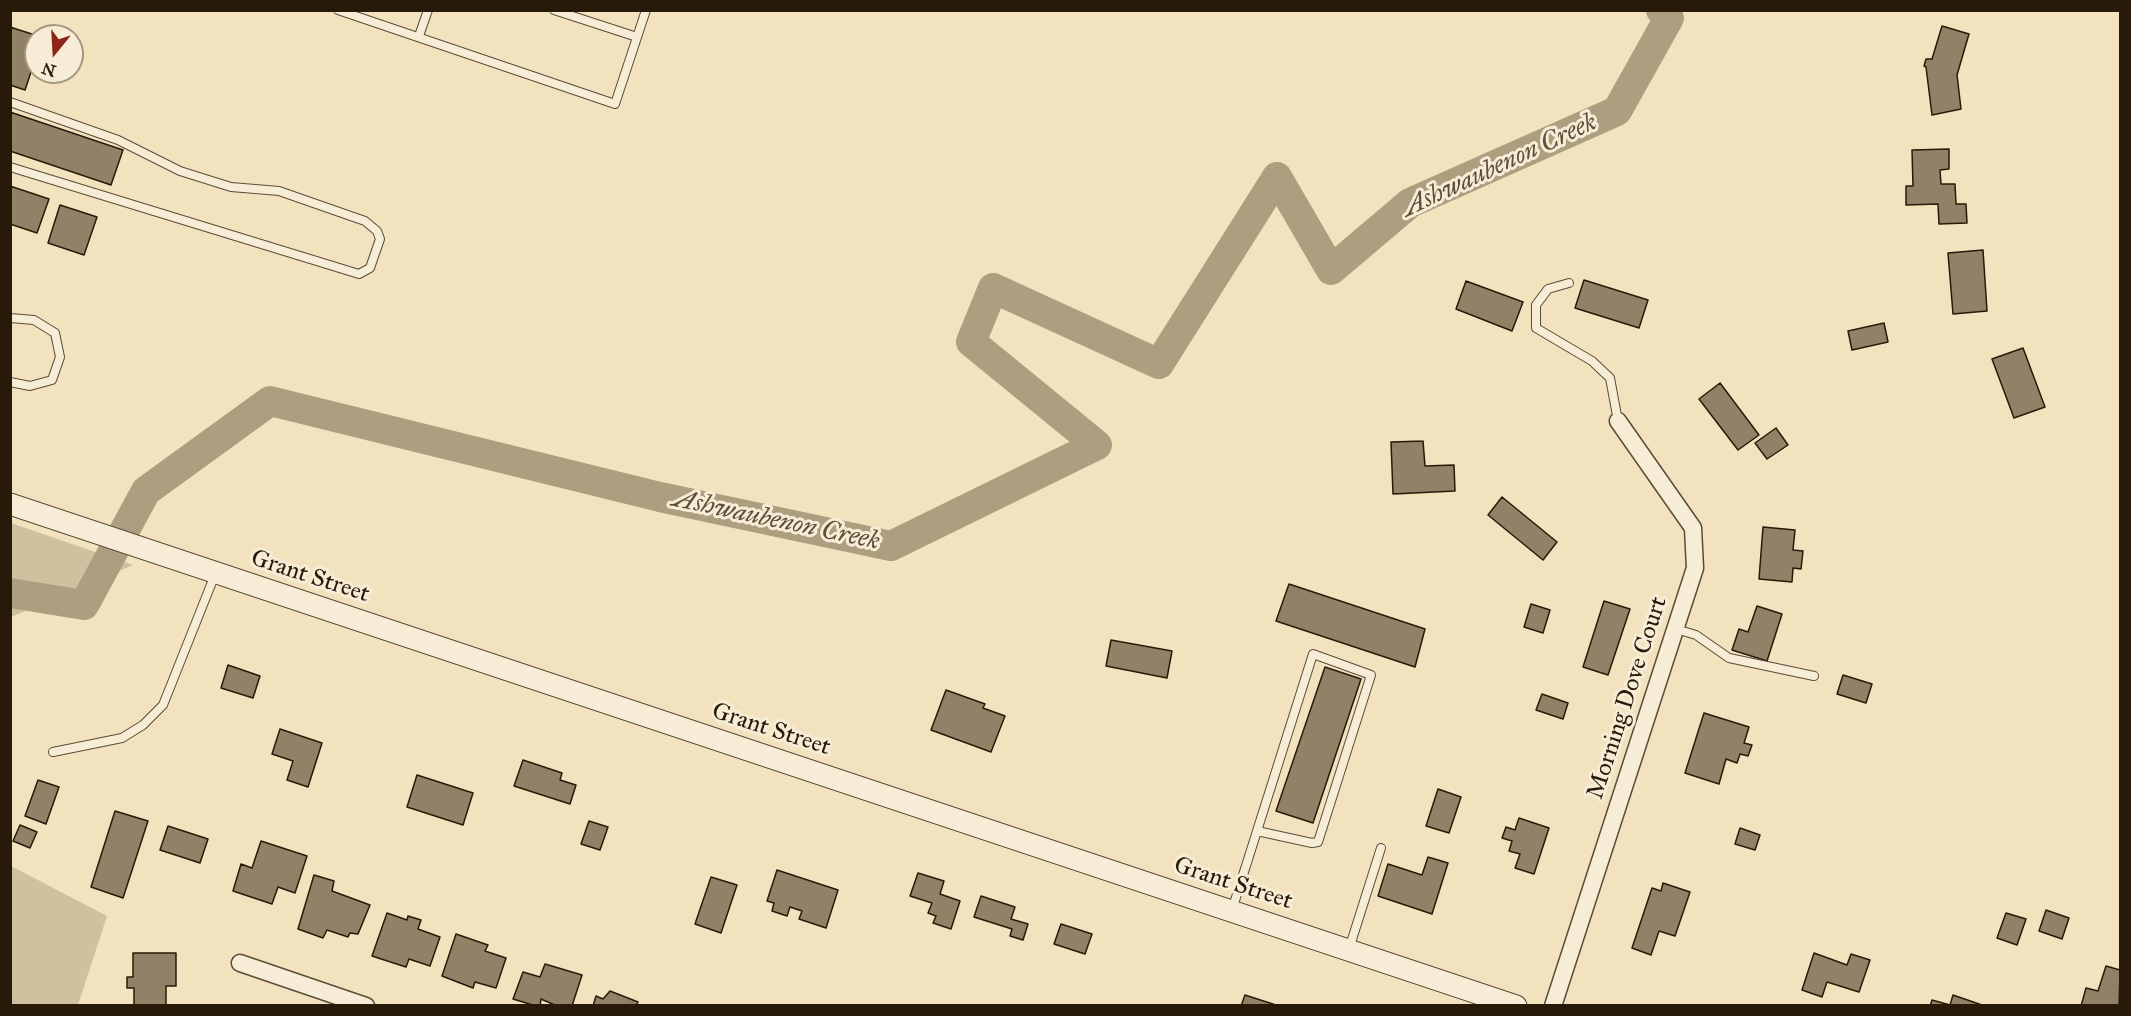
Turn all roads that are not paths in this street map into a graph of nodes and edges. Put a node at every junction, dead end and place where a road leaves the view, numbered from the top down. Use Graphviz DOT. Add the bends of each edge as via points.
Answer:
graph roads {
  1 [pos="338,10"];
  2 [pos="428,10"];
  3 [pos="554,10"];
  4 [pos="646,10"];
  5 [pos="419,36"];
  6 [pos="637,37"];
  7 [pos="10,102"];
  8 [pos="10,167"];
  9 [pos="1569,283"];
  10 [pos="10,318"];
  11 [pos="10,382"];
  12 [pos="1618,421"];
  13 [pos="10,504"];
  14 [pos="216,572"];
  15 [pos="1676,629"];
  16 [pos="1814,676"];
  17 [pos="53,752"];
  18 [pos="1257,831"];
  19 [pos="1381,848"];
  20 [pos="1232,911"];
  21 [pos="1349,950"];
  22 [pos="240,963"];
  23 [pos="366,1005"];
  24 [pos="1516,1005"];
  25 [pos="1553,1005"];
  1 -- 5 [label="lane"];
  2 -- 5 [label="lane"];
  3 -- 6 [label="lane"];
  4 -- 6 [label="lane"];
  5 -- 6 [label="lane" via="615,104"];
  7 -- 8 [label="lane" via="118,140 180,171 231,187 279,191 365,221 380,239 370,268 359,274"];
  9 -- 12 [label="lane" via="1548,288 1536,305 1536,328 1592,361 1610,378"];
  10 -- 11 [label="lane" via="34,320 55,333 60,357 52,380 30,386"];
  12 -- 15 [label="street, Morning Dove Court" via="1693,528 1695,568"];
  13 -- 14 [label="street, Grant Street"];
  14 -- 17 [label="lane" via="163,705 143,725 122,738"];
  14 -- 20 [label="street, Grant Street"];
  15 -- 16 [label="lane" via="1696,634 1730,658"];
  15 -- 25 [label="street, Morning Dove Court"];
  18 -- 18 [label="lane" via="1312,654 1371,675 1318,842"];
  18 -- 20 [label="lane"];
  19 -- 21 [label="lane"];
  20 -- 21 [label="street, Grant Street"];
  21 -- 24 [label="street, Grant Street"];
  22 -- 23 [label="street"];
}
